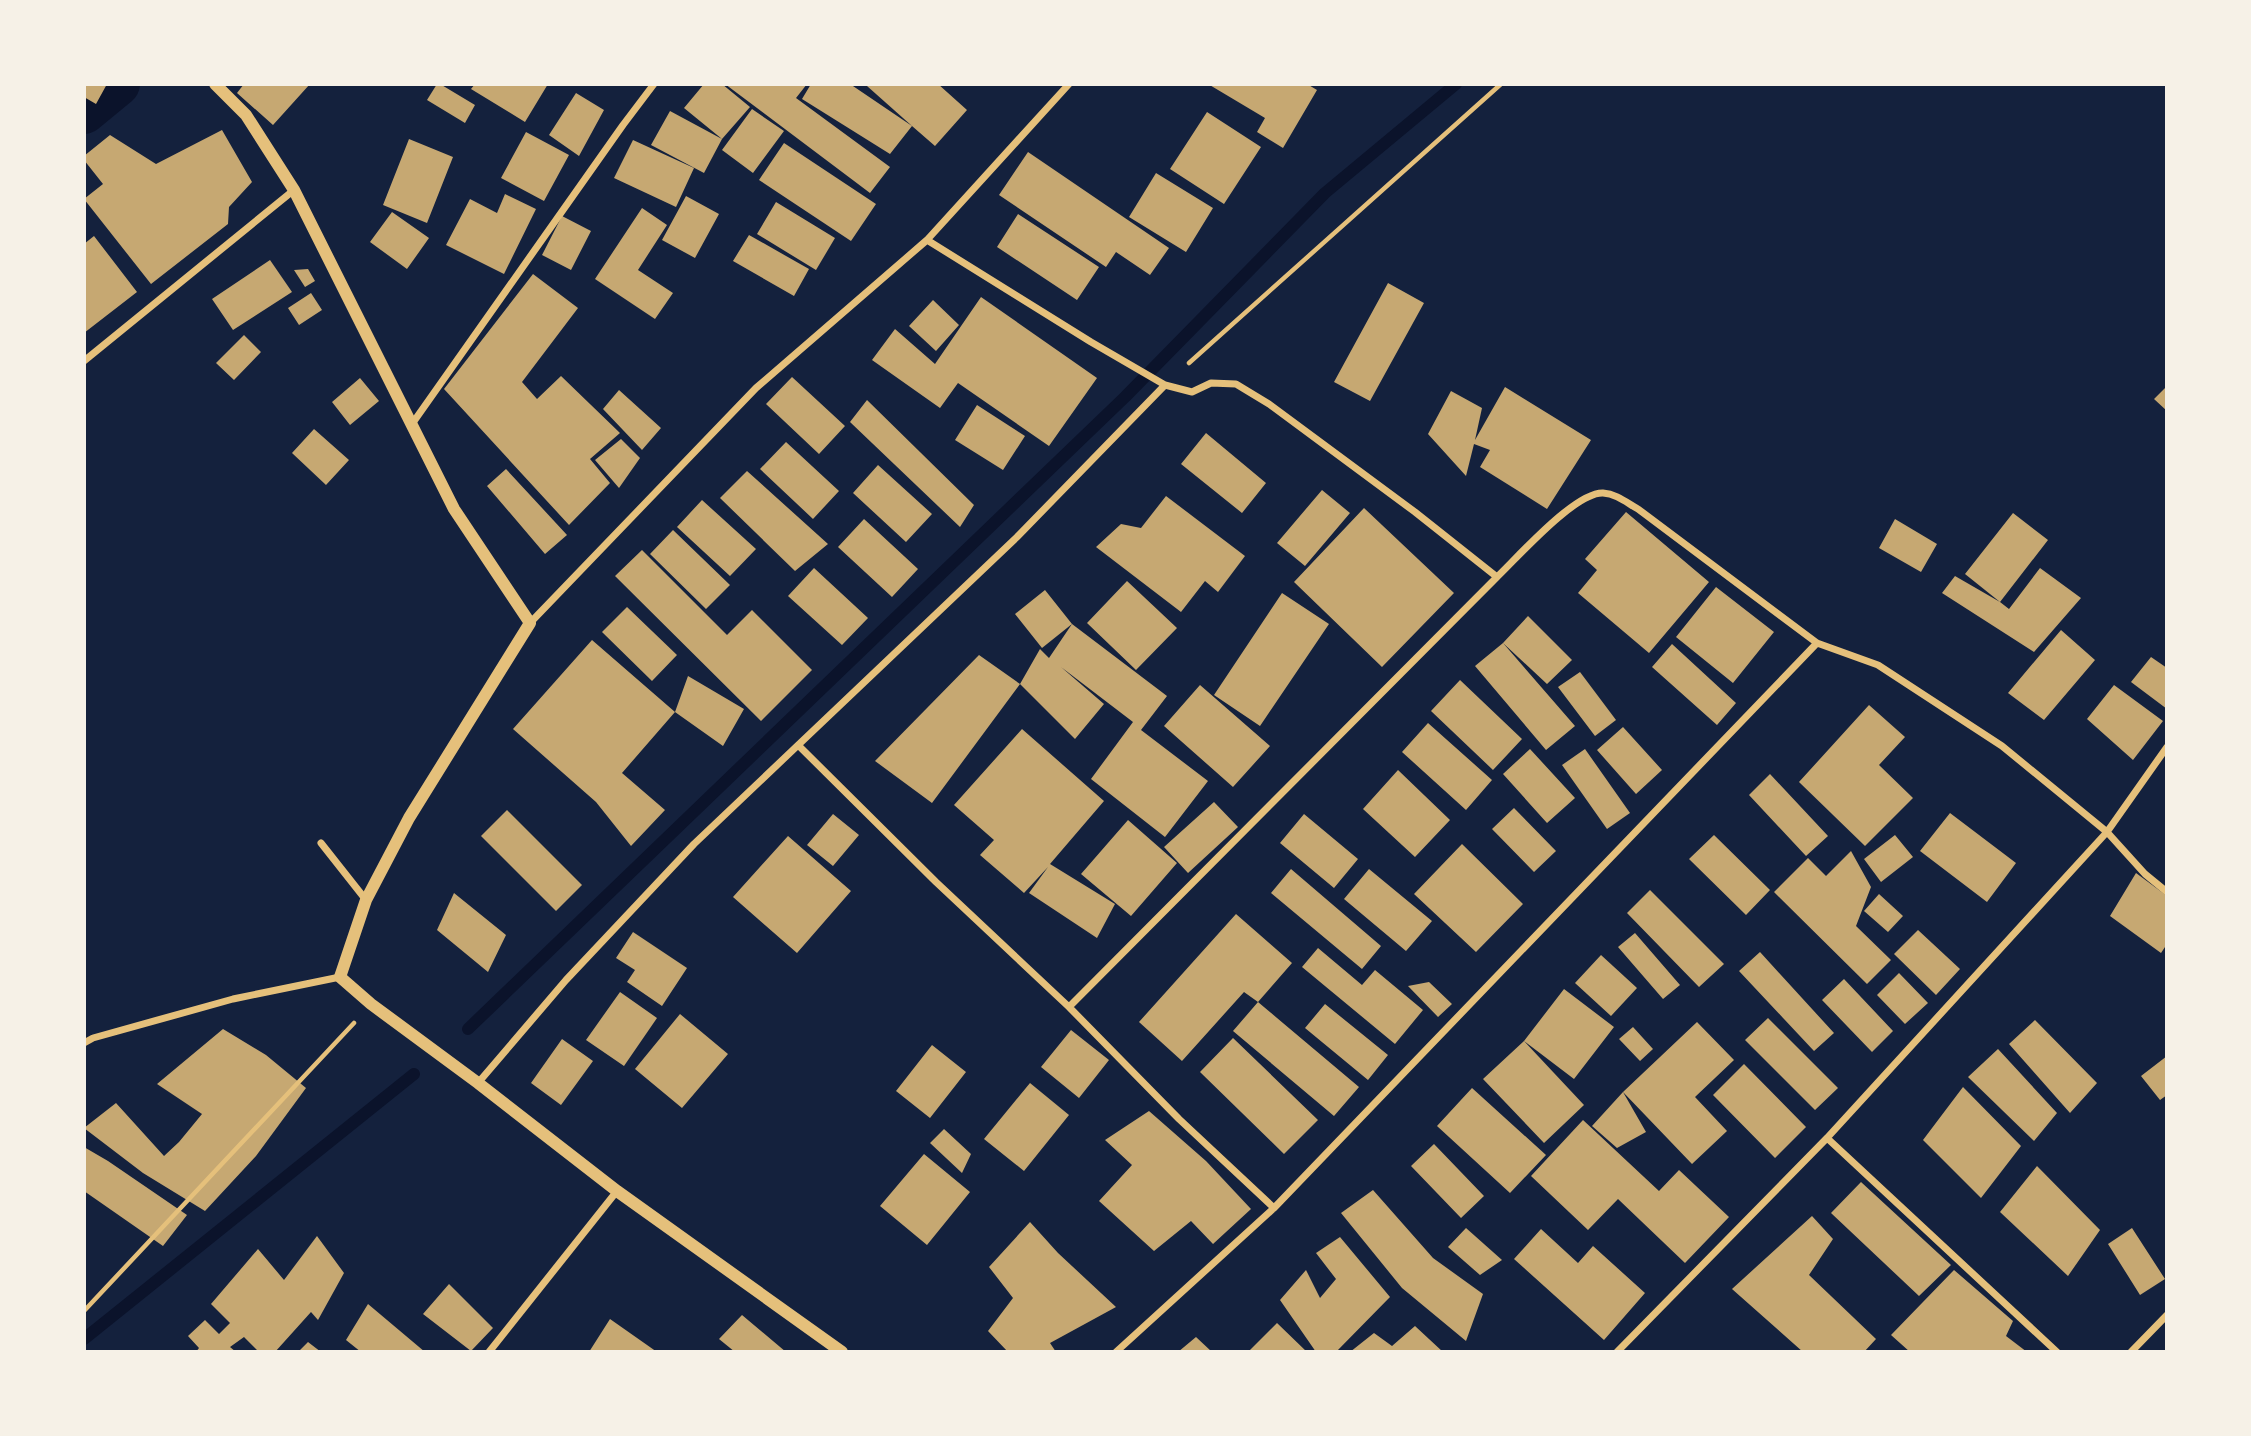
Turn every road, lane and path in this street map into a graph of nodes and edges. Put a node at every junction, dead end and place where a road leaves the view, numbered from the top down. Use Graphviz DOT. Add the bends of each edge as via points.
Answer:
graph roads {
  1 [pos="215,84"];
  2 [pos="654,84"];
  3 [pos="1069,84"];
  4 [pos="1501,84"];
  5 [pos="294,190"];
  6 [pos="927,240"];
  7 [pos="84,361"];
  8 [pos="1165,385"];
  9 [pos="412,424"];
  10 [pos="1497,577"];
  11 [pos="530,623"];
  12 [pos="1817,643"];
  13 [pos="799,746"];
  14 [pos="2167,747"];
  15 [pos="2106,832"];
  16 [pos="321,843"];
  17 [pos="2167,892"];
  18 [pos="366,900"];
  19 [pos="340,977"];
  20 [pos="371,1004"];
  21 [pos="1069,1007"];
  22 [pos="84,1043"];
  23 [pos="478,1083"];
  24 [pos="1827,1138"];
  25 [pos="617,1191"];
  26 [pos="1275,1208"];
  27 [pos="84,1311"];
  28 [pos="2167,1315"];
  29 [pos="489,1352"];
  30 [pos="842,1352"];
  31 [pos="1116,1352"];
  32 [pos="1617,1352"];
  33 [pos="2057,1352"];
  34 [pos="2131,1352"];
  1 -- 5 [label="street" via="246,115"];
  2 -- 9 [label="street"];
  3 -- 6 [label="street"];
  4 -- 8 [label="path"];
  5 -- 7 [label="street"];
  5 -- 9 [label="street"];
  6 -- 8 [label="street"];
  6 -- 11 [label="street" via="756,387"];
  8 -- 10 [label="street" via="1192,392 1211,383 1237,384"];
  8 -- 13 [label="street" via="1017,537"];
  9 -- 11 [label="street" via="454,509"];
  10 -- 12 [label="street" via="1585,497 1615,495"];
  10 -- 21 [label="street"];
  11 -- 18 [label="street" via="409,818"];
  12 -- 15 [label="street" via="1878,665 2002,746"];
  12 -- 26 [label="street"];
  13 -- 21 [label="street"];
  13 -- 23 [label="street" via="640,900"];
  14 -- 15 [label="street"];
  15 -- 17 [label="street"];
  15 -- 24 [label="street"];
  16 -- 18 [label="street"];
  18 -- 19 [label="street"];
  19 -- 20 [label="street"];
  19 -- 22 [label="street" via="233,999"];
  20 -- 23 [label="street"];
  20 -- 27 [label="path"];
  21 -- 26 [label="street"];
  23 -- 25 [label="street"];
  24 -- 32 [label="street"];
  24 -- 33 [label="street"];
  25 -- 29 [label="street"];
  25 -- 30 [label="street"];
  26 -- 31 [label="street"];
  28 -- 34 [label="street"];
}
